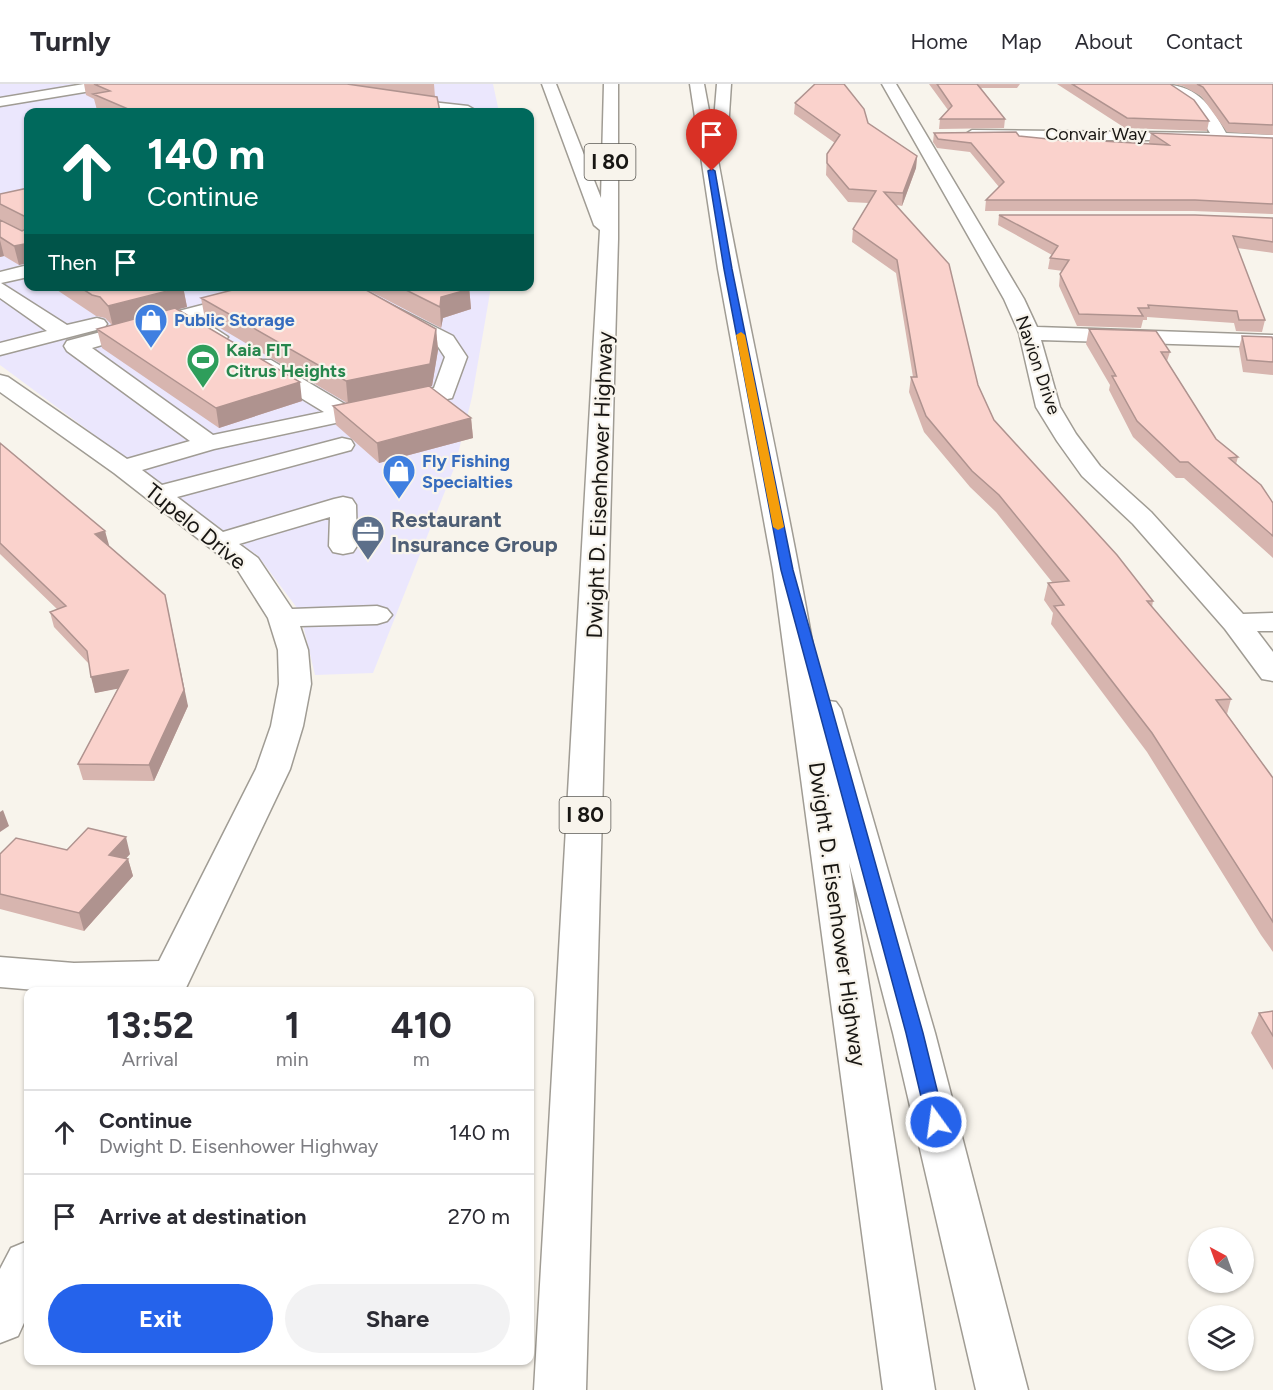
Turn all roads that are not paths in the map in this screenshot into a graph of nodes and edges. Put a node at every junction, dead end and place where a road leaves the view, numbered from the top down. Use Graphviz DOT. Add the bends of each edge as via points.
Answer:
graph roads {
  1 [pos="109,84"];
  2 [pos="549,84"];
  3 [pos="611,84"];
  4 [pos="697,84"];
  5 [pos="724,84"];
  6 [pos="889,84"];
  7 [pos="1166,84"];
  8 [pos="0,87"];
  9 [pos="69,87"];
  10 [pos="28,97"];
  11 [pos="0,102"];
  12 [pos="387,102"];
  13 [pos="63,106"];
  14 [pos="436,108"];
  15 [pos="919,136"];
  16 [pos="1220,137"];
  17 [pos="1273,140"];
  18 [pos="715,192"];
  19 [pos="965,218"];
  20 [pos="987,218"];
  21 [pos="609,239"];
  22 [pos="24,272"];
  23 [pos="0,278"];
  24 [pos="0,289"];
  25 [pos="222,291"];
  26 [pos="272,291"];
  27 [pos="348,291"];
  28 [pos="168,310"];
  29 [pos="1029,333"];
  30 [pos="65,337"];
  31 [pos="1273,341"];
  32 [pos="0,349"];
  33 [pos="0,382"];
  34 [pos="344,414"];
  35 [pos="209,443"];
  36 [pos="342,445"];
  37 [pos="123,468"];
  38 [pos="158,494"];
  39 [pos="220,541"];
  40 [pos="343,546"];
  41 [pos="787,570"];
  42 [pos="377,615"];
  43 [pos="283,618"];
  44 [pos="1235,622"];
  45 [pos="1273,622"];
  46 [pos="1273,672"];
  47 [pos="0,972"];
  48 [pos="167,983"];
  49 [pos="24,1271"];
  50 [pos="0,1320"];
  51 [pos="560,1390"];
  52 [pos="909,1390"];
  53 [pos="1002,1390"];
  1 -- 9 [label="main road"];
  2 -- 21 [label="main road"];
  3 -- 21 [label="main road, Dwight D. Eisenhower Highway / I 80"];
  4 -- 18 [label="main road, Dwight D. Eisenhower Highway"];
  5 -- 18 [label="main road"];
  6 -- 15 [label="main road, Navion Drive"];
  7 -- 16 [label="main road" via="1204,107"];
  8 -- 10 [label="main road"];
  9 -- 10 [label="main road"];
  10 -- 11 [label="main road"];
  10 -- 13 [label="main road"];
  12 -- 14 [label="main road"];
  15 -- 16 [label="main road, Convair Way"];
  15 -- 19 [label="main road, Navion Drive"];
  16 -- 17 [label="main road, Convair Way"];
  18 -- 41 [label="main road, Dwight D. Eisenhower Highway"];
  19 -- 20 [label="main road"];
  19 -- 29 [label="main road, Navion Drive" via="1014,299"];
  21 -- 51 [label="main road, Dwight D. Eisenhower Highway / I 80"];
  22 -- 23 [label="main road"];
  24 -- 30 [label="main road"];
  25 -- 28 [label="main road"];
  26 -- 28 [label="main road"];
  27 -- 34 [label="main road" via="445,341 456,357 444,393"];
  28 -- 30 [label="main road"];
  28 -- 34 [label="main road"];
  29 -- 31 [label="main road"];
  29 -- 44 [label="main road, Navion Drive" via="1048,407 1065,436 1091,471 1142,519"];
  30 -- 32 [label="main road"];
  30 -- 35 [label="main road"];
  33 -- 37 [label="main road, Tupelo Drive"];
  34 -- 35 [label="main road"];
  35 -- 37 [label="main road"];
  36 -- 38 [label="main road"];
  37 -- 38 [label="main road, Tupelo Drive"];
  38 -- 39 [label="main road, Tupelo Drive"];
  39 -- 40 [label="main road" via="343,505"];
  39 -- 43 [label="main road, Tupelo Drive" via="248,564"];
  41 -- 52 [label="main road, Dwight D. Eisenhower Highway"];
  41 -- 53 [label="main road" via="914,1033"];
  42 -- 43 [label="main road"];
  43 -- 48 [label="main road, Tupelo Drive" via="293,650 295,684 287,726 273,769"];
  44 -- 45 [label="main road"];
  44 -- 46 [label="main road, Navion Drive"];
  47 -- 48 [label="main road"];
  49 -- 50 [label="main road"];
}
